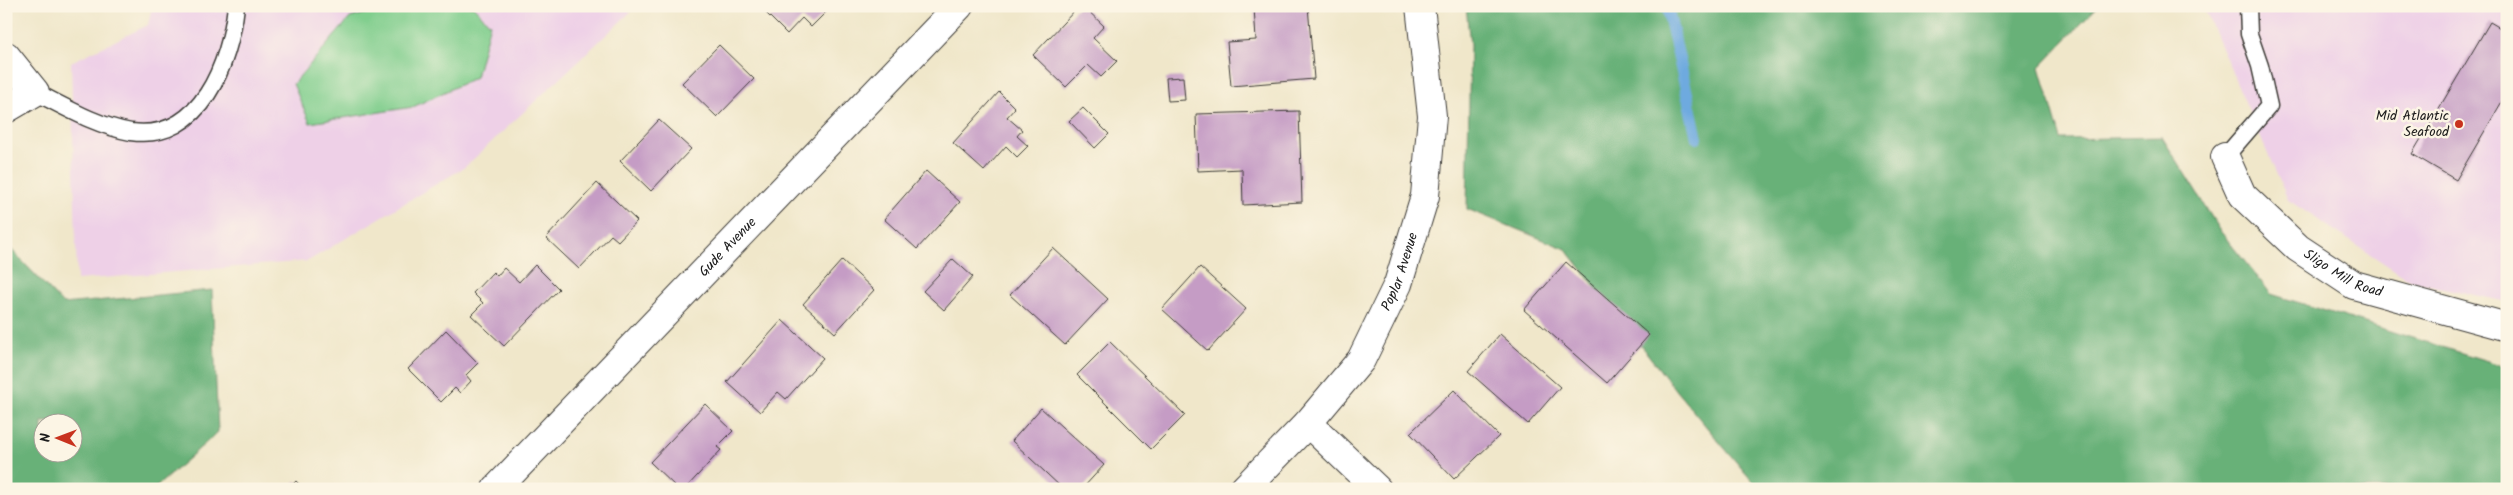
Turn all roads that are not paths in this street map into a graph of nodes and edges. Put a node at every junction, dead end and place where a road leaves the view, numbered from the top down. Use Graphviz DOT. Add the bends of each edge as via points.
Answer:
graph roads {
  1 [pos="236,6"];
  2 [pos="959,6"];
  3 [pos="1420,6"];
  4 [pos="2248,6"];
  5 [pos="6,56"];
  6 [pos="35,92"];
  7 [pos="6,109"];
  8 [pos="2225,156"];
  9 [pos="2507,327"];
  10 [pos="1308,423"];
  11 [pos="496,489"];
  12 [pos="1244,489"];
  13 [pos="1378,489"];
  1 -- 6 [label="lane" via="227,50 215,83 206,99 188,116 172,125 151,132 130,132 100,123"];
  2 -- 11 [label="street, Gude Avenue"];
  3 -- 10 [label="street, Poplar Avenue" via="1432,116 1425,196 1398,284 1361,360"];
  4 -- 8 [label="lane" via="2249,34 2269,106"];
  5 -- 6 [label="street"];
  6 -- 7 [label="street"];
  8 -- 9 [label="street, Sligo Mill Road" via="2242,195 2298,248 2354,285"];
  10 -- 12 [label="street, Poplar Avenue"];
  10 -- 13 [label="street"];
}
